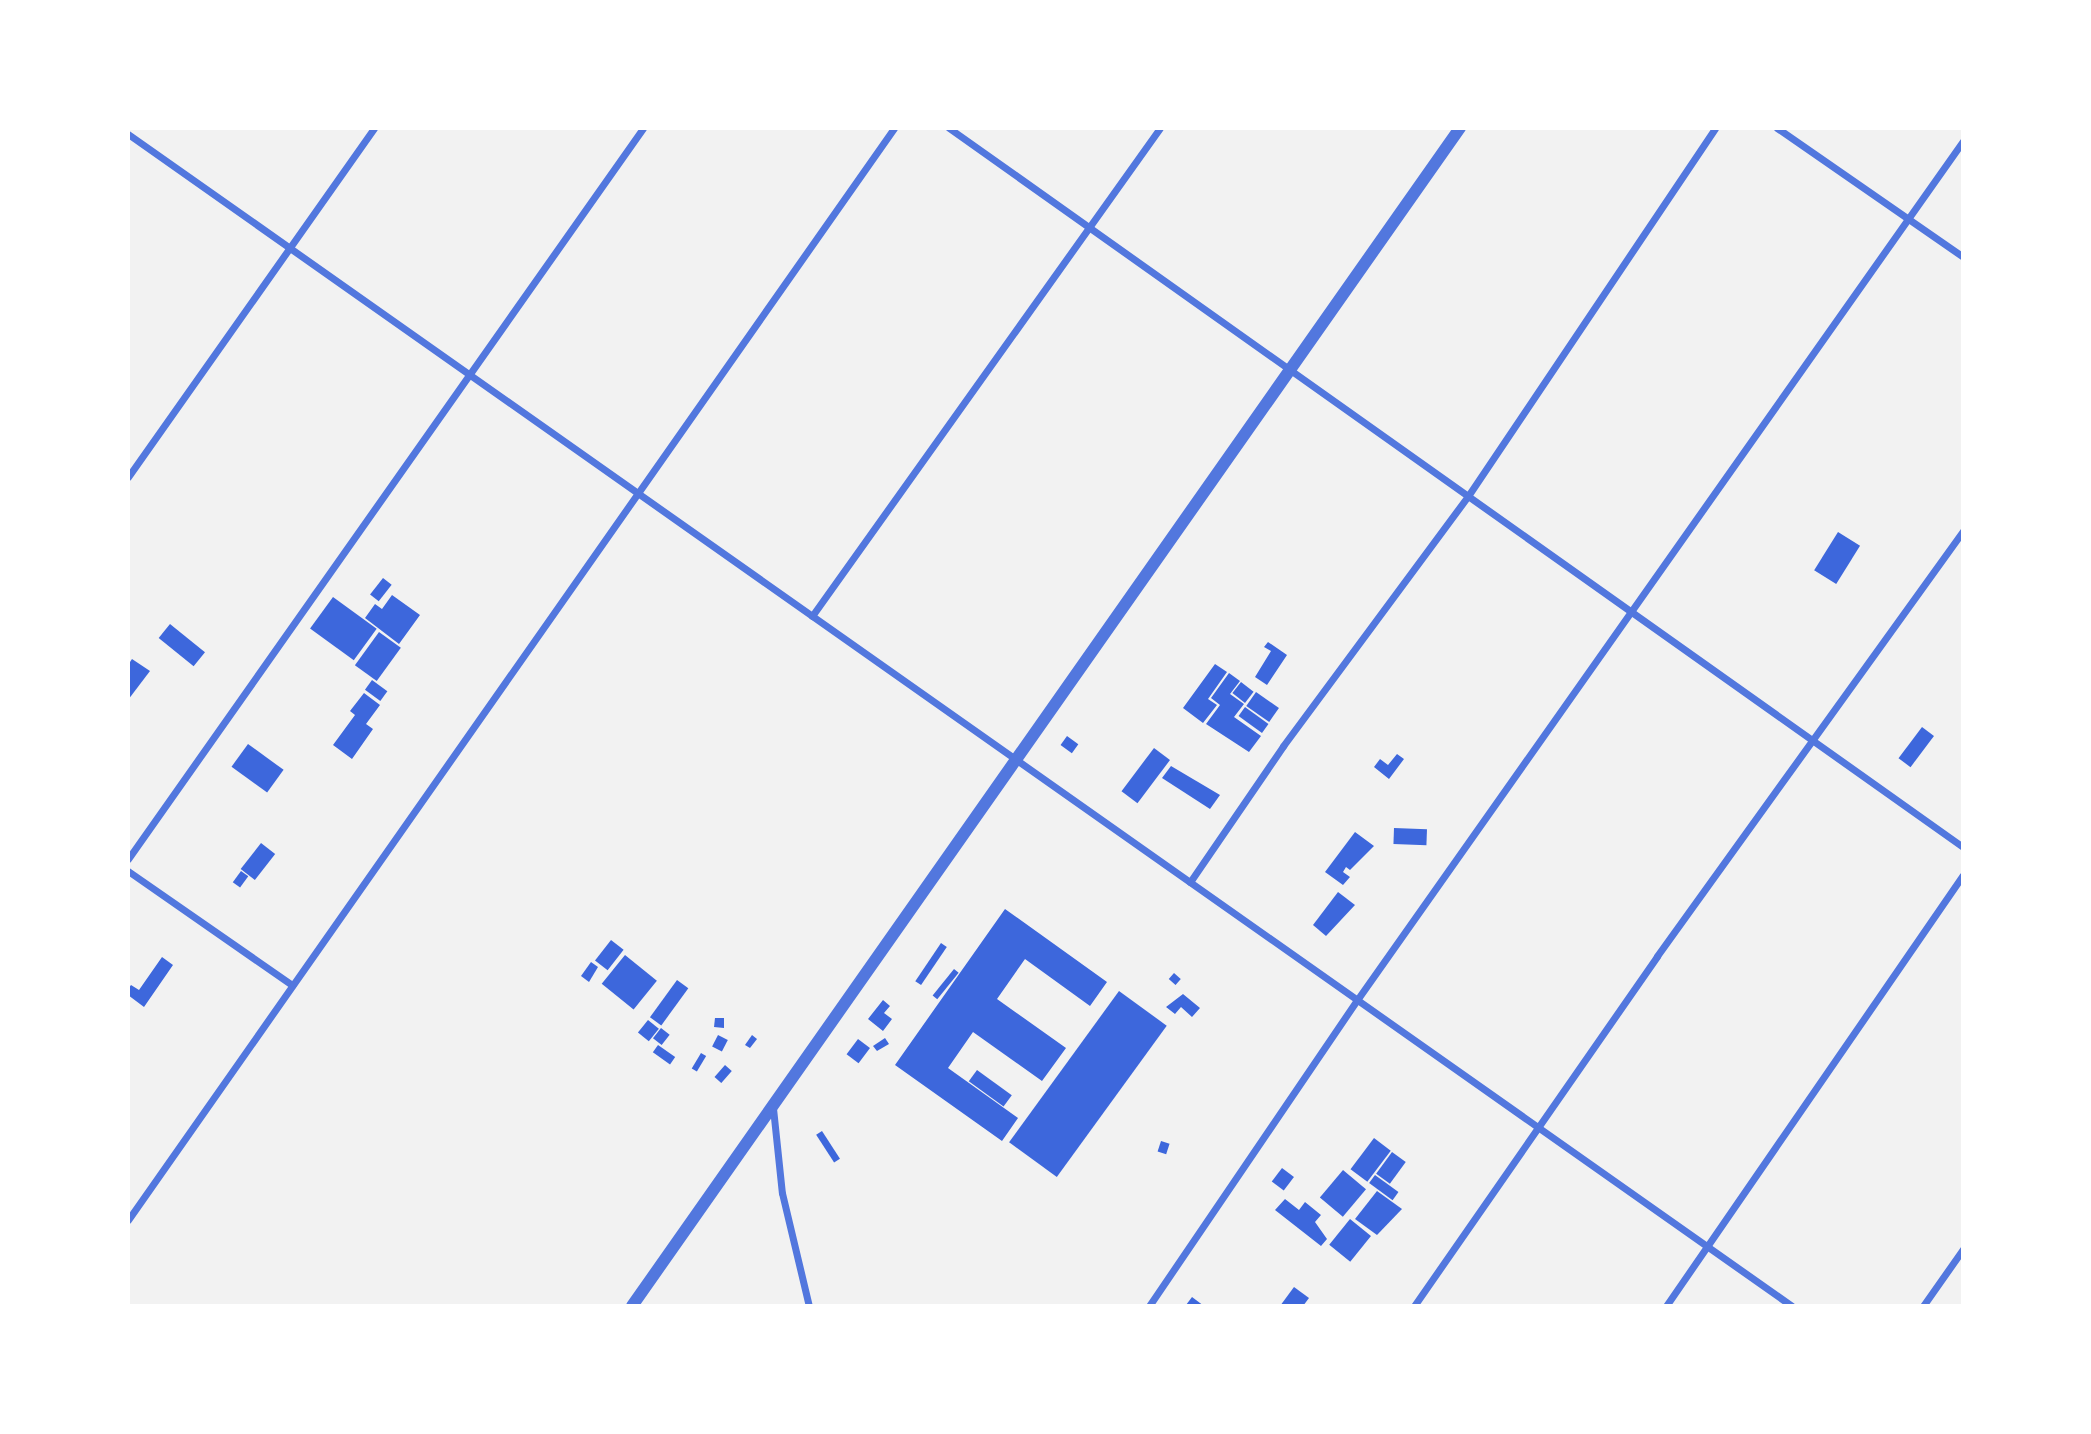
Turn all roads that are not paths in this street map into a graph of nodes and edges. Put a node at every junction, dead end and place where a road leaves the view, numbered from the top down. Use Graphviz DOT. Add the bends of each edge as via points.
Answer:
graph roads {
  1 [pos="374,128"];
  2 [pos="643,128"];
  3 [pos="894,128"];
  4 [pos="949,128"];
  5 [pos="1160,128"];
  6 [pos="1460,128"];
  7 [pos="1715,128"];
  8 [pos="1777,128"];
  9 [pos="128,134"];
  10 [pos="1963,141"];
  11 [pos="1908,219"];
  12 [pos="1089,227"];
  13 [pos="290,248"];
  14 [pos="1963,257"];
  15 [pos="1290,370"];
  16 [pos="469,374"];
  17 [pos="128,477"];
  18 [pos="638,493"];
  19 [pos="1468,496"];
  20 [pos="1963,531"];
  21 [pos="1633,612"];
  22 [pos="812,616"];
  23 [pos="1812,740"];
  24 [pos="1016,760"];
  25 [pos="1963,847"];
  26 [pos="128,859"];
  27 [pos="128,871"];
  28 [pos="1963,875"];
  29 [pos="1190,882"];
  30 [pos="292,985"];
  31 [pos="1357,1000"];
  32 [pos="772,1106"];
  33 [pos="1539,1128"];
  34 [pos="128,1220"];
  35 [pos="1707,1247"];
  36 [pos="1963,1249"];
  37 [pos="632,1306"];
  38 [pos="809,1306"];
  39 [pos="1149,1306"];
  40 [pos="1414,1306"];
  41 [pos="1666,1306"];
  42 [pos="1792,1306"];
  43 [pos="1923,1306"];
  1 -- 13 [label="street"];
  2 -- 16 [label="street"];
  3 -- 18 [label="street"];
  4 -- 12 [label="street"];
  5 -- 12 [label="street"];
  6 -- 15 [label="street"];
  7 -- 19 [label="street"];
  8 -- 11 [label="street"];
  9 -- 13 [label="street"];
  10 -- 11 [label="street"];
  11 -- 14 [label="street"];
  11 -- 21 [label="street"];
  12 -- 15 [label="street"];
  12 -- 22 [label="street"];
  13 -- 16 [label="street"];
  13 -- 17 [label="street"];
  15 -- 19 [label="street"];
  15 -- 24 [label="street"];
  16 -- 18 [label="street"];
  16 -- 26 [label="street"];
  18 -- 22 [label="street"];
  18 -- 30 [label="street"];
  19 -- 21 [label="street"];
  19 -- 29 [label="street" via="1283,746"];
  20 -- 23 [label="street"];
  21 -- 23 [label="street"];
  21 -- 31 [label="street"];
  22 -- 24 [label="street"];
  23 -- 25 [label="street"];
  23 -- 33 [label="street"];
  24 -- 29 [label="street"];
  24 -- 32 [label="street"];
  27 -- 30 [label="street"];
  28 -- 35 [label="street"];
  29 -- 31 [label="street"];
  30 -- 34 [label="street"];
  31 -- 33 [label="street"];
  31 -- 39 [label="street"];
  32 -- 37 [label="street"];
  32 -- 38 [label="street" via="782,1194"];
  33 -- 35 [label="street"];
  33 -- 40 [label="street"];
  35 -- 41 [label="street"];
  35 -- 42 [label="street"];
  36 -- 43 [label="street"];
}
